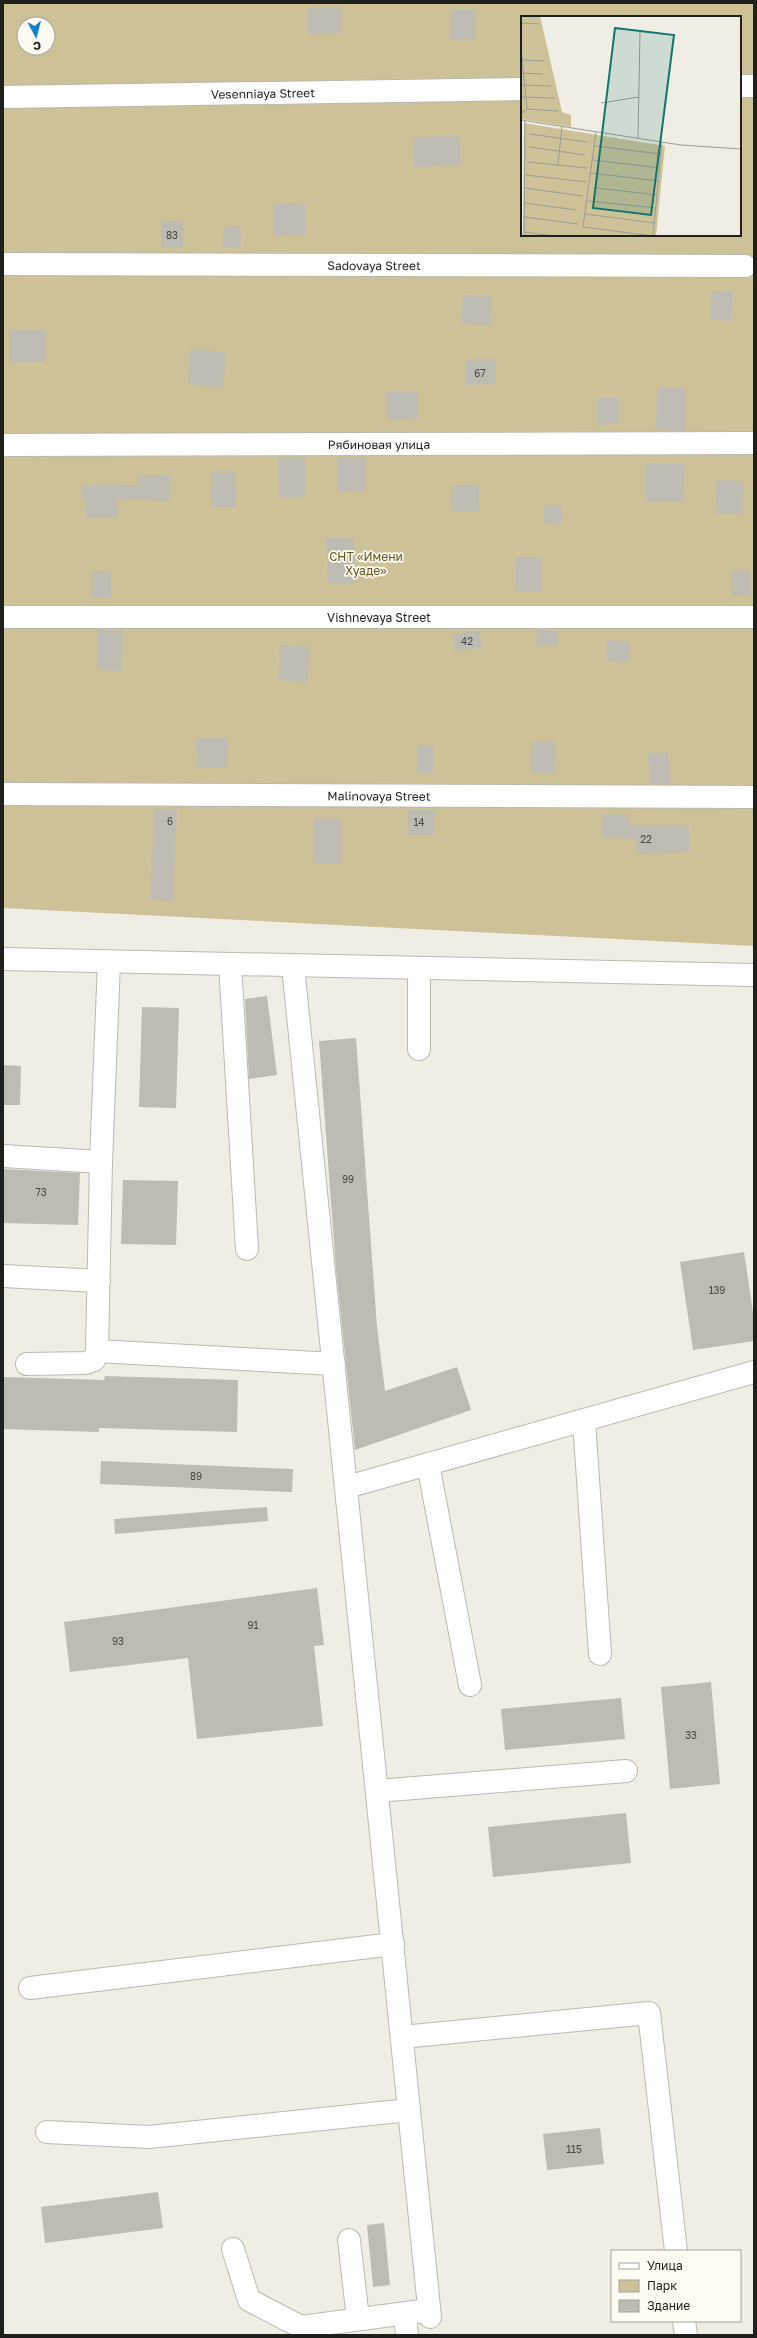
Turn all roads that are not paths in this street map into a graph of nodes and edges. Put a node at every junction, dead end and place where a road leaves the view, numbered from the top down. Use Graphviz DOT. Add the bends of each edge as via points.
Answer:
graph roads {
  1 [pos="741,86"];
  2 [pos="754,86"];
  3 [pos="521,89"];
  4 [pos="3,97"];
  5 [pos="3,264"];
  6 [pos="745,266"];
  7 [pos="754,443"];
  8 [pos="3,445"];
  9 [pos="3,617"];
  10 [pos="754,617"];
  11 [pos="3,794"];
  12 [pos="754,797"];
  13 [pos="3,959"];
  14 [pos="109,962"];
  15 [pos="230,964"];
  16 [pos="293,966"];
  17 [pos="419,968"];
  18 [pos="754,975"];
  19 [pos="419,1050"];
  20 [pos="3,1156"];
  21 [pos="101,1162"];
  22 [pos="248,1249"];
  23 [pos="3,1276"];
  24 [pos="99,1281"];
  25 [pos="98,1351"];
  26 [pos="27,1364"];
  27 [pos="334,1364"];
  28 [pos="754,1372"];
  29 [pos="584,1421"];
  30 [pos="428,1464"];
  31 [pos="347,1487"];
  32 [pos="600,1654"];
  33 [pos="470,1685"];
  34 [pos="626,1771"];
  35 [pos="377,1791"];
  36 [pos="393,1944"];
  37 [pos="30,1988"];
  38 [pos="402,2037"];
  39 [pos="409,2110"];
  40 [pos="47,2132"];
  41 [pos="349,2240"];
  42 [pos="233,2249"];
  43 [pos="676,2250"];
  44 [pos="405,2314"];
  45 [pos="358,2319"];
  46 [pos="684,2322"];
  47 [pos="302,2331"];
  48 [pos="407,2335"];
  49 [pos="686,2335"];
  1 -- 2 [label="street"];
  3 -- 4 [label="street, Vesenniaya Street"];
  5 -- 6 [label="street, Sadovaya Street"];
  7 -- 8 [label="street, Рябиновая улица"];
  9 -- 10 [label="street, Vishnevaya Street"];
  11 -- 12 [label="street, Malinovaya Street"];
  13 -- 14 [label="street"];
  14 -- 15 [label="street"];
  14 -- 21 [label="street"];
  15 -- 16 [label="street"];
  15 -- 22 [label="street"];
  16 -- 17 [label="street"];
  16 -- 27 [label="street"];
  17 -- 18 [label="street"];
  17 -- 19 [label="street"];
  20 -- 21 [label="street"];
  21 -- 24 [label="street"];
  23 -- 24 [label="street"];
  24 -- 25 [label="street"];
  25 -- 26 [label="street" via="94,1360 85,1363"];
  25 -- 27 [label="street"];
  27 -- 31 [label="street"];
  28 -- 29 [label="street"];
  29 -- 30 [label="street"];
  29 -- 32 [label="street"];
  30 -- 31 [label="street"];
  30 -- 33 [label="street"];
  31 -- 35 [label="street"];
  34 -- 35 [label="street"];
  35 -- 36 [label="street"];
  36 -- 37 [label="street"];
  36 -- 38 [label="street"];
  38 -- 39 [label="street"];
  38 -- 43 [label="street" via="649,2013"];
  39 -- 40 [label="street" via="149,2137"];
  39 -- 44 [label="street" via="430,2314"];
  41 -- 45 [label="street"];
  42 -- 47 [label="street" via="249,2300"];
  44 -- 45 [label="street"];
  44 -- 48 [label="street"];
  45 -- 47 [label="street"];
  46 -- 49 [label="street"];
}
